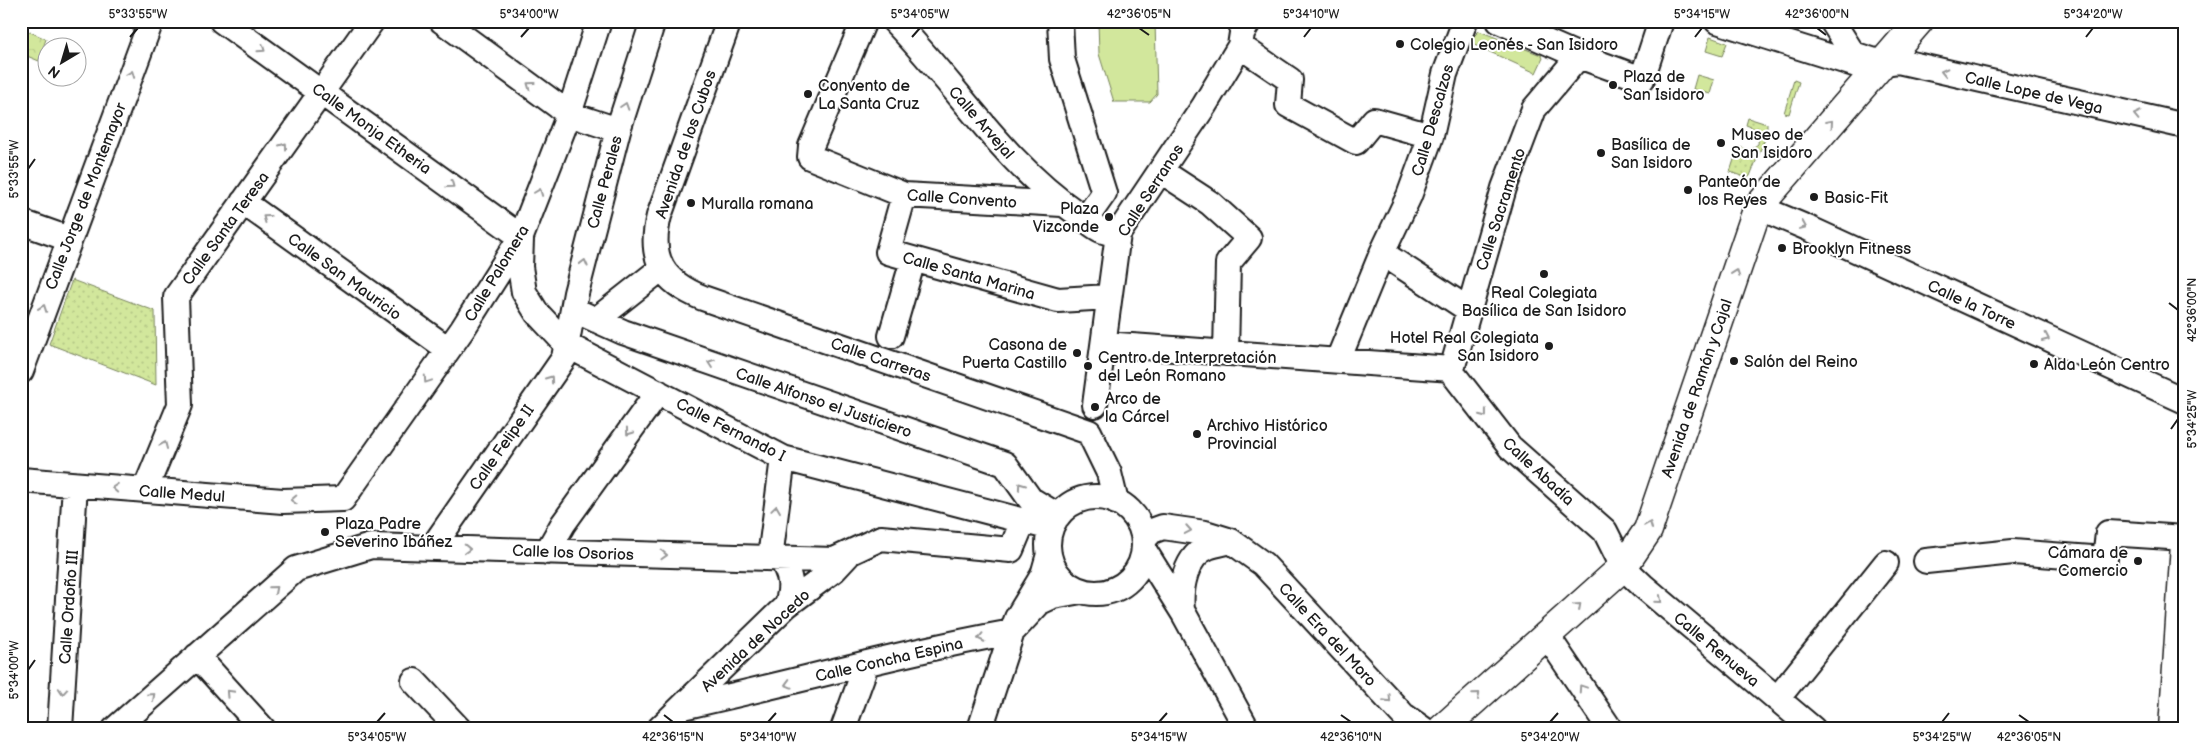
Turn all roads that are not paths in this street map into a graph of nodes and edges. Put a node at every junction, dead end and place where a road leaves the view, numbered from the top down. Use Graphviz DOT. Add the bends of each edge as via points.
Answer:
graph roads {
  1 [pos="222,21"];
  2 [pos="372,21"];
  3 [pos="442,21"];
  4 [pos="599,21"];
  5 [pos="653,21"];
  6 [pos="729,21"];
  7 [pos="864,21"];
  8 [pos="894,21"];
  9 [pos="1060,21"];
  10 [pos="1249,21"];
  11 [pos="1499,21"];
  12 [pos="1661,21"];
  13 [pos="1717,21"];
  14 [pos="1832,21"];
  15 [pos="1919,21"];
  16 [pos="153,23"];
  17 [pos="1461,31"];
  18 [pos="1240,46"];
  19 [pos="1578,56"];
  20 [pos="1882,63"];
  21 [pos="322,92"];
  22 [pos="569,114"];
  23 [pos="2185,126"];
  24 [pos="618,130"];
  25 [pos="1431,136"];
  26 [pos="1161,171"];
  27 [pos="904,195"];
  28 [pos="243,202"];
  29 [pos="1758,208"];
  30 [pos="1075,213"];
  31 [pos="21,222"];
  32 [pos="1118,234"];
  33 [pos="521,237"];
  34 [pos="69,239"];
  35 [pos="1382,253"];
  36 [pos="913,260"];
  37 [pos="662,268"];
  38 [pos="509,271"];
  39 [pos="1110,297"];
  40 [pos="574,310"];
  41 [pos="1469,310"];
  42 [pos="596,320"];
  43 [pos="28,333"];
  44 [pos="891,336"];
  45 [pos="1104,344"];
  46 [pos="567,345"];
  47 [pos="1127,345"];
  48 [pos="448,349"];
  49 [pos="1226,353"];
  50 [pos="1330,360"];
  51 [pos="21,371"];
  52 [pos="1453,372"];
  53 [pos="1099,377"];
  54 [pos="658,392"];
  55 [pos="2185,401"];
  56 [pos="1092,441"];
  57 [pos="783,458"];
  58 [pos="21,480"];
  59 [pos="75,485"];
  60 [pos="145,490"];
  61 [pos="343,499"];
  62 [pos="1086,499"];
  63 [pos="1116,502"];
  64 [pos="1024,520"];
  65 [pos="1054,522"];
  66 [pos="2185,538"];
  67 [pos="1231,541"];
  68 [pos="2185,544"];
  69 [pos="432,548"];
  70 [pos="1139,548"];
  71 [pos="855,550"];
  72 [pos="547,552"];
  73 [pos="1049,554"];
  74 [pos="775,558"];
  75 [pos="1926,561"];
  76 [pos="1886,563"];
  77 [pos="1623,567"];
  78 [pos="1128,582"];
  79 [pos="1081,590"];
  80 [pos="787,606"];
  81 [pos="1182,610"];
  82 [pos="1012,632"];
  83 [pos="1546,634"];
  84 [pos="197,656"];
  85 [pos="867,663"];
  86 [pos="414,681"];
  87 [pos="1777,700"];
  88 [pos="682,708"];
  89 [pos="60,729"];
  90 [pos="116,729"];
  91 [pos="263,729"];
  92 [pos="459,729"];
  93 [pos="659,729"];
  94 [pos="843,729"];
  95 [pos="980,729"];
  96 [pos="1247,729"];
  97 [pos="1423,729"];
  98 [pos="1442,729"];
  99 [pos="1610,729"];
  100 [pos="1813,729"];
  101 [pos="2173,729"];
  1 -- 21 [label="street, Calle Monja Etheria, one-way"];
  2 -- 21 [label="street, Calle Santa Teresa"];
  22 -- 3 [label="street, one-way"];
  4 -- 22 [label="street, Calle Palomera"];
  24 -- 5 [label="street, Calle Perales, one-way"];
  6 -- 37 [label="street, Avenida de los Cubos" via="658,216 655,250"];
  7 -- 27 [label="street, Calle Convento" via="811,146 810,157"];
  8 -- 30 [label="street, Calle Arvejal" via="1004,148"];
  9 -- 30 [label="street" via="1062,59 1104,193"];
  10 -- 18 [label="street, Calle Serranos" via="1242,33"];
  11 -- 19 [label="street"];
  12 -- 19 [label="street" via="1642,78"];
  13 -- 20 [label="street" via="1860,66"];
  14 -- 20 [label="street" via="1853,54"];
  15 -- 20 [label="main road, Avenida de Ramón y Cajal"];
  34 -- 16 [label="street, Calle Jorge de Montemayor, one-way"];
  17 -- 25 [label="street, Calle Descalzos" via="1445,74"];
  18 -- 25 [label="street" via="1290,80 1288,105 1356,142 1374,120"];
  18 -- 26 [label="street, Calle Serranos"];
  19 -- 41 [label="street, Calle Sacramento" via="1534,109 1504,188"];
  23 -- 20 [label="street, Calle Lope de Vega, one-way" via="1906,63"];
  29 -- 20 [label="main road, Avenida de Ramón y Cajal, one-way"];
  28 -- 21 [label="street, Calle Santa Teresa, one-way"];
  21 -- 33 [label="street, Calle Monja Etheria, one-way"];
  22 -- 24 [label="street"];
  33 -- 22 [label="street, Calle Palomera, one-way"];
  40 -- 24 [label="street, Calle Perales, one-way"];
  25 -- 35 [label="street, Calle Descalzos" via="1409,196"];
  26 -- 32 [label="street, Calle Serranos"];
  26 -- 49 [label="street" via="1210,202 1249,238 1228,263"];
  27 -- 30 [label="street, Calle Convento"];
  27 -- 36 [label="street, Calle Santa Marina" via="888,252"];
  48 -- 28 [label="street, Calle San Mauricio, one-way"];
  60 -- 28 [label="street, Calle Santa Teresa, one-way" via="180,405 176,297"];
  29 -- 55 [label="street, Calle la Torre, one-way"];
  77 -- 29 [label="main road, Avenida de Ramón y Cajal, one-way" via="1648,530"];
  30 -- 32 [label="street, Calle Arvejal" via="1103,233"];
  31 -- 34 [label="street"];
  32 -- 39 [label="street, Calle Serranos"];
  33 -- 38 [label="street, Calle Fernando I"];
  43 -- 34 [label="street, Calle Jorge de Montemayor, one-way"];
  35 -- 41 [label="street"];
  35 -- 50 [label="street, Calle Descalzos"];
  36 -- 39 [label="street, Calle Santa Marina" via="1058,300"];
  36 -- 44 [label="street"];
  37 -- 42 [label="street"];
  37 -- 56 [label="street, Calle Carreras" via="676,285 704,298"];
  38 -- 46 [label="street, Calle Fernando I" via="537,313"];
  38 -- 48 [label="street, Calle Palomera"];
  39 -- 45 [label="street, Calle Serranos"];
  40 -- 42 [label="street, Calle Alfonso el Justiciero"];
  40 -- 46 [label="street, Calle Perales"];
  41 -- 52 [label="street, Calle Sacramento"];
  65 -- 42 [label="street, Calle Alfonso el Justiciero, one-way" via="1030,499 1005,464"];
  43 -- 51 [label="street, Calle Jorge de Montemayor"];
  45 -- 47 [label="street"];
  45 -- 53 [label="street, Calle Serranos"];
  46 -- 54 [label="street, Calle Fernando I"];
  69 -- 46 [label="street, Calle Felipe II, one-way" via="564,358"];
  47 -- 49 [label="street"];
  47 -- 53 [label="street"];
  48 -- 61 [label="street, Calle Palomera, one-way"];
  49 -- 50 [label="street"];
  50 -- 52 [label="street"];
  52 -- 77 [label="street, Calle Abadía, one-way" via="1510,447 1605,531"];
  53 -- 56 [label="street, Calle Serranos"];
  54 -- 57 [label="street, Calle Fernando I"];
  54 -- 72 [label="street, one-way"];
  56 -- 62 [label="street, Calle Serranos"];
  56 -- 63 [label="street" via="1109,473"];
  57 -- 64 [label="street, Calle Fernando I"];
  74 -- 57 [label="street, one-way"];
  58 -- 59 [label="street, Calle Medul"];
  60 -- 59 [label="street, Calle Medul, one-way"];
  59 -- 89 [label="street, Calle Ordoño III, one-way"];
  61 -- 60 [label="street, Calle Medul, one-way" via="282,501"];
  62 -- 63 [label="street" via="1098,497"];
  62 -- 65 [label="street" via="1078,501"];
  63 -- 70 [label="street" via="1132,513 1140,525"];
  64 -- 65 [label="street, Calle Fernando I"];
  64 -- 71 [label="street, Calle los Osorios" via="1011,550 880,538"];
  65 -- 73 [label="street" via="1048,543"];
  66 -- 75 [label="street" via="2108,533 2105,559 2014,552"];
  70 -- 67 [label="street, Calle Era del Moro, one-way" via="1152,531 1163,527"];
  67 -- 81 [label="street" via="1206,547 1190,563 1180,591"];
  67 -- 97 [label="street, Calle Era del Moro, one-way" via="1263,564 1403,715"];
  68 -- 101 [label="main road"];
  69 -- 72 [label="street, Calle los Osorios, one-way"];
  84 -- 69 [label="street, Calle los Osorios, one-way" via="296,569 366,547"];
  70 -- 78 [label="street" via="1142,562"];
  70 -- 81 [label="street"];
  71 -- 74 [label="street, Calle los Osorios" via="834,560"];
  71 -- 80 [label="street, Avenida de Nocedo"];
  72 -- 74 [label="street, Calle los Osorios, one-way"];
  73 -- 79 [label="street" via="1060,577"];
  73 -- 82 [label="street" via="1043,575 1016,618"];
  74 -- 80 [label="street" via="787,569 792,588"];
  76 -- 87 [label="street"];
  83 -- 77 [label="main road, Avenida de Ramón y Cajal, one-way"];
  77 -- 87 [label="street, Calle Renueva, one-way"];
  78 -- 79 [label="street" via="1106,592"];
  78 -- 81 [label="street" via="1156,587"];
  79 -- 82 [label="street" via="1040,602"];
  80 -- 88 [label="street, Avenida de Nocedo"];
  81 -- 96 [label="street"];
  82 -- 85 [label="street, Calle Concha Espina, one-way"];
  82 -- 95 [label="street"];
  98 -- 83 [label="main road, Avenida de Ramón y Cajal, one-way"];
  99 -- 83 [label="street, one-way"];
  90 -- 84 [label="street, one-way"];
  91 -- 84 [label="street, one-way"];
  85 -- 88 [label="street, Calle Concha Espina, one-way"];
  85 -- 94 [label="street"];
  86 -- 92 [label="street"];
  87 -- 100 [label="street, Calle Renueva"];
  88 -- 93 [label="street, Avenida de Nocedo"];
}
